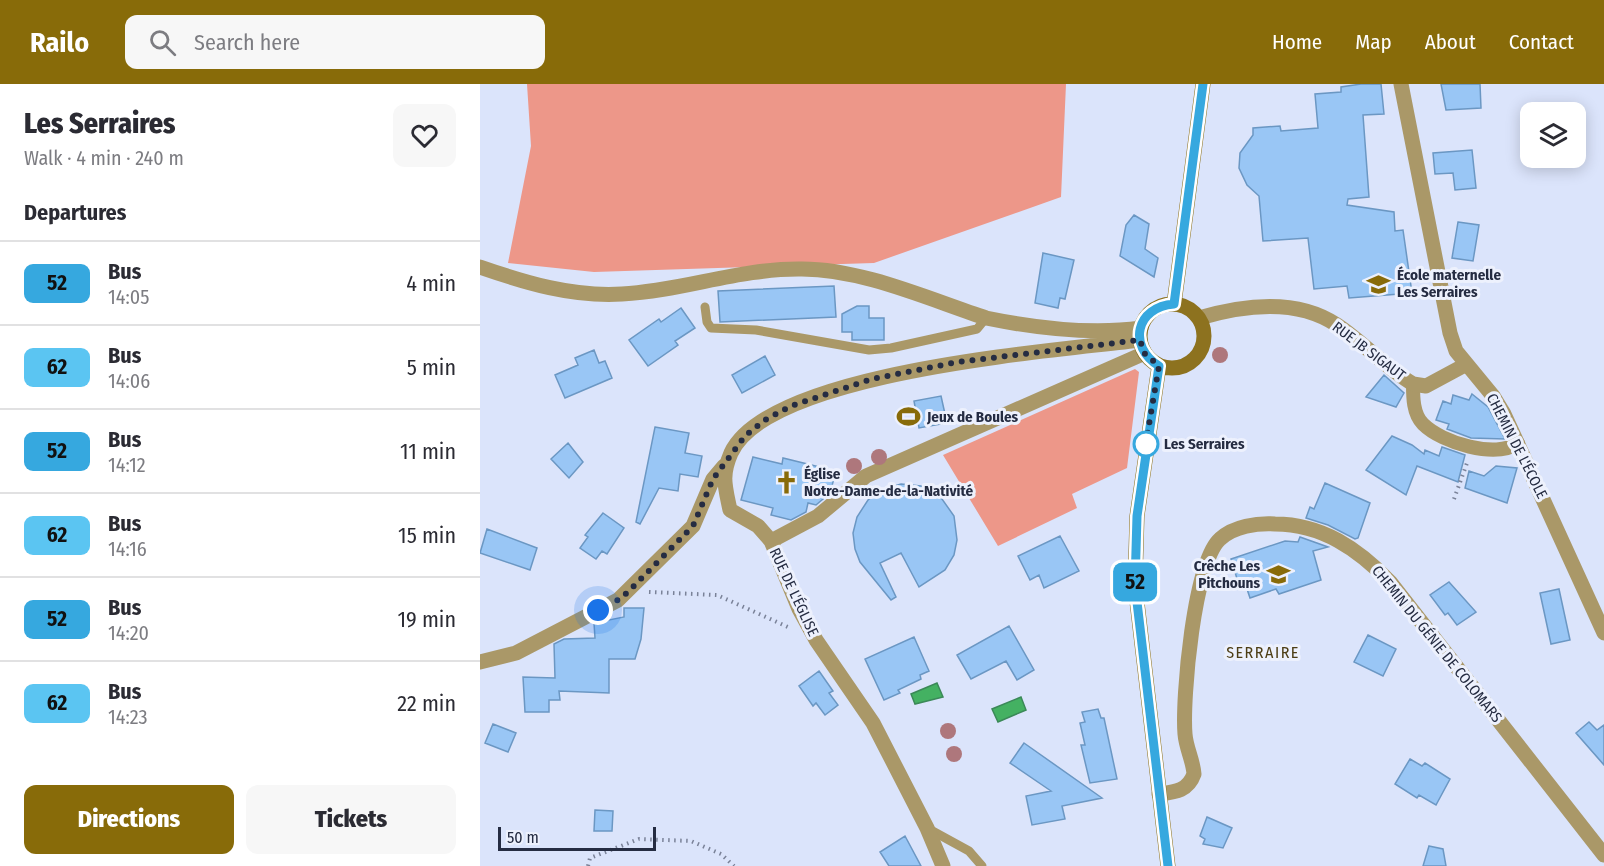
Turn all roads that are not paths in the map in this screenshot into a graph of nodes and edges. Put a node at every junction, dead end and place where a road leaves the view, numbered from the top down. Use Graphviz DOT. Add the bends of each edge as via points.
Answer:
graph roads {
  1 [pos="1203,84"];
  2 [pos="1401,84"];
  3 [pos="480,267"];
  4 [pos="1174,304"];
  5 [pos="705,307"];
  6 [pos="986,318"];
  7 [pos="1200,318"];
  8 [pos="1142,340"];
  9 [pos="1466,365"];
  10 [pos="1159,366"];
  11 [pos="1413,384"];
  12 [pos="1518,443"];
  13 [pos="729,459"];
  14 [pos="771,540"];
  15 [pos="1604,633"];
  16 [pos="480,662"];
  17 [pos="1159,794"];
  18 [pos="927,828"];
  19 [pos="1604,855"];
  20 [pos="943,866"];
  21 [pos="982,866"];
  22 [pos="1168,866"];
  1 -- 4 [label="main road"];
  2 -- 9 [label="street, CHEMIN DE L'ÉCOLE" via="1442,302 1456,351"];
  3 -- 6 [label="street" via="533,285 578,293 622,294 768,269 840,271"];
  4 -- 7 [label="main road" via="1190,309"];
  4 -- 8 [label="main road" via="1149,312"];
  5 -- 6 [label="lane" via="706,322 711,328 756,330 870,350 977,329"];
  6 -- 8 [label="street"];
  7 -- 10 [label="main road" via="1204,338 1193,361 1177,368"];
  7 -- 11 [label="street, RUE JB SIGAUT" via="1247,307 1311,313 1337,325"];
  8 -- 10 [label="main road"];
  8 -- 13 [label="street, RUE DE L'ÉGLISE" via="958,362 872,379 791,406 765,420 745,436"];
  8 -- 14 [label="street" via="866,476 818,516"];
  9 -- 11 [label="street, RUE JB SIGAUT" via="1425,386"];
  9 -- 12 [label="street, CHEMIN DE L'ÉCOLE" via="1493,396"];
  10 -- 17 [label="main road" via="1140,489 1135,551 1137,611"];
  11 -- 12 [label="street" via="1416,414 1423,424 1471,447 1493,451"];
  12 -- 15 [label="street, CHEMIN DE L'ÉCOLE"];
  13 -- 14 [label="street, RUE DE L'ÉGLISE" via="722,480 730,510 758,526"];
  13 -- 16 [label="street" via="713,479 693,526 628,592 516,653"];
  14 -- 18 [label="street, RUE DE L'ÉGLISE" via="799,609 873,723"];
  17 -- 19 [label="street, CHEMIN DU GÉNIE DE COLOMARS" via="1178,792 1194,774 1185,738 1184,706 1200,582 1207,559 1218,540 1234,530 1261,523 1285,524 1318,531 1344,542 1368,559"];
  17 -- 22 [label="main road"];
  18 -- 20 [label="street, RUE DE L'ÉGLISE"];
  18 -- 21 [label="lane" via="969,851"];
}
